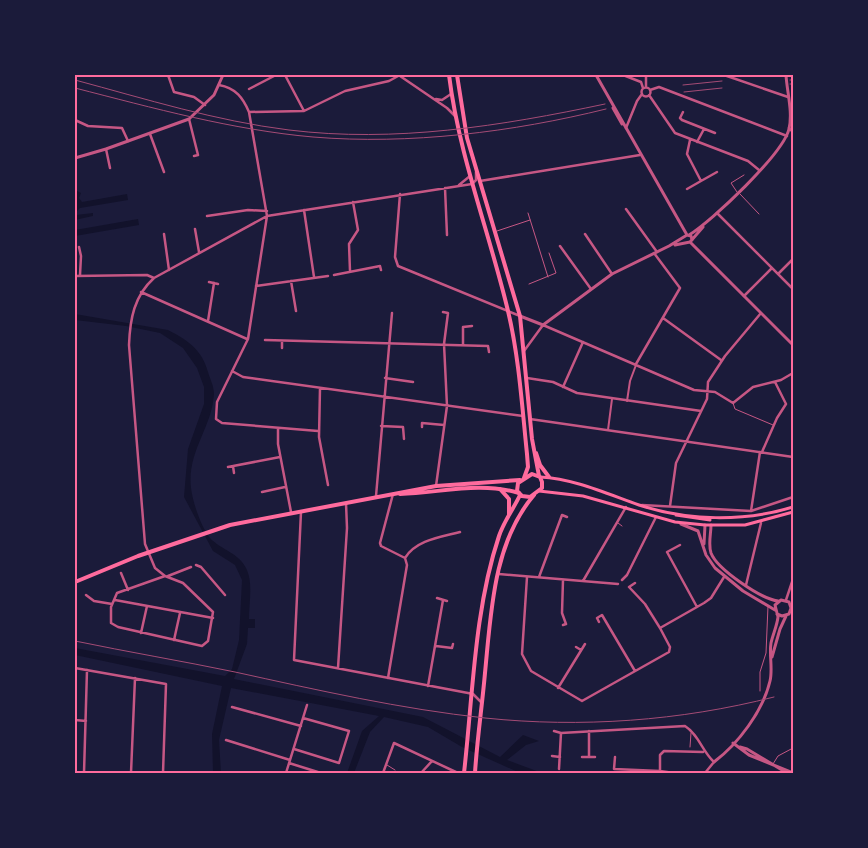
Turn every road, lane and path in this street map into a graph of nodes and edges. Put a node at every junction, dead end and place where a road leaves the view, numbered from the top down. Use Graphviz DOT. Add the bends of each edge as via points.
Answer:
graph roads {
  1 [pos="168,75"];
  2 [pos="223,75"];
  3 [pos="276,75"];
  4 [pos="285,75"];
  5 [pos="400,75"];
  6 [pos="408,75"];
  7 [pos="449,75"];
  8 [pos="457,75"];
  9 [pos="596,75"];
  10 [pos="623,75"];
  11 [pos="646,75"];
  12 [pos="724,75"];
  13 [pos="786,75"];
  14 [pos="406,79"];
  15 [pos="643,83"];
  16 [pos="219,85"];
  17 [pos="644,88"];
  18 [pos="249,89"];
  19 [pos="650,90"];
  20 [pos="451,94"];
  21 [pos="642,94"];
  22 [pos="649,95"];
  23 [pos="788,97"];
  24 [pos="434,99"];
  25 [pos="205,104"];
  26 [pos="304,111"];
  27 [pos="249,112"];
  28 [pos="683,112"];
  29 [pos="455,116"];
  30 [pos="190,119"];
  31 [pos="75,120"];
  32 [pos="789,128"];
  33 [pos="625,129"];
  34 [pos="704,129"];
  35 [pos="793,132"];
  36 [pos="715,133"];
  37 [pos="150,134"];
  38 [pos="787,136"];
  39 [pos="690,140"];
  40 [pos="128,142"];
  41 [pos="697,142"];
  42 [pos="106,149"];
  43 [pos="640,155"];
  44 [pos="194,156"];
  45 [pos="75,158"];
  46 [pos="110,168"];
  47 [pos="476,168"];
  48 [pos="759,170"];
  49 [pos="164,172"];
  50 [pos="717,172"];
  51 [pos="744,175"];
  52 [pos="470,176"];
  53 [pos="480,181"];
  54 [pos="701,181"];
  55 [pos="472,184"];
  56 [pos="455,186"];
  57 [pos="445,188"];
  58 [pos="687,189"];
  59 [pos="738,192"];
  60 [pos="400,194"];
  61 [pos="354,202"];
  62 [pos="626,209"];
  63 [pos="304,210"];
  64 [pos="267,211"];
  65 [pos="528,213"];
  66 [pos="717,213"];
  67 [pos="760,214"];
  68 [pos="207,216"];
  69 [pos="267,216"];
  70 [pos="530,220"];
  71 [pos="706,223"];
  72 [pos="200,231"];
  73 [pos="496,232"];
  74 [pos="164,234"];
  75 [pos="585,234"];
  76 [pos="447,235"];
  77 [pos="687,235"];
  78 [pos="690,242"];
  79 [pos="560,246"];
  80 [pos="669,246"];
  81 [pos="79,247"];
  82 [pos="199,252"];
  83 [pos="550,252"];
  84 [pos="656,253"];
  85 [pos="793,259"];
  86 [pos="772,268"];
  87 [pos="169,270"];
  88 [pos="381,270"];
  89 [pos="350,271"];
  90 [pos="612,274"];
  91 [pos="778,274"];
  92 [pos="80,275"];
  93 [pos="334,275"];
  94 [pos="75,276"];
  95 [pos="328,276"];
  96 [pos="314,277"];
  97 [pos="548,277"];
  98 [pos="154,278"];
  99 [pos="210,282"];
  100 [pos="291,282"];
  101 [pos="214,283"];
  102 [pos="218,284"];
  103 [pos="529,284"];
  104 [pos="256,286"];
  105 [pos="591,289"];
  106 [pos="793,289"];
  107 [pos="141,292"];
  108 [pos="744,296"];
  109 [pos="295,306"];
  110 [pos="290,307"];
  111 [pos="296,311"];
  112 [pos="443,312"];
  113 [pos="508,312"];
  114 [pos="392,313"];
  115 [pos="761,313"];
  116 [pos="520,316"];
  117 [pos="663,318"];
  118 [pos="208,321"];
  119 [pos="543,325"];
  120 [pos="472,326"];
  121 [pos="248,339"];
  122 [pos="265,340"];
  123 [pos="282,341"];
  124 [pos="583,342"];
  125 [pos="390,344"];
  126 [pos="444,344"];
  127 [pos="463,345"];
  128 [pos="793,345"];
  129 [pos="282,348"];
  130 [pos="524,351"];
  131 [pos="489,352"];
  132 [pos="722,360"];
  133 [pos="636,364"];
  134 [pos="232,371"];
  135 [pos="793,373"];
  136 [pos="385,378"];
  137 [pos="527,378"];
  138 [pos="413,382"];
  139 [pos="774,382"];
  140 [pos="564,387"];
  141 [pos="320,388"];
  142 [pos="708,390"];
  143 [pos="384,398"];
  144 [pos="612,399"];
  145 [pos="627,401"];
  146 [pos="733,403"];
  147 [pos="447,406"];
  148 [pos="702,411"];
  149 [pos="523,416"];
  150 [pos="530,419"];
  151 [pos="444,425"];
  152 [pos="773,425"];
  153 [pos="381,426"];
  154 [pos="422,427"];
  155 [pos="278,429"];
  156 [pos="608,430"];
  157 [pos="318,431"];
  158 [pos="404,438"];
  159 [pos="532,439"];
  160 [pos="686,441"];
  161 [pos="761,452"];
  162 [pos="280,457"];
  163 [pos="793,457"];
  164 [pos="233,466"];
  165 [pos="228,467"];
  166 [pos="234,473"];
  167 [pos="333,474"];
  168 [pos="327,476"];
  169 [pos="539,476"];
  170 [pos="549,477"];
  171 [pos="522,479"];
  172 [pos="328,485"];
  173 [pos="436,486"];
  174 [pos="285,487"];
  175 [pos="500,489"];
  176 [pos="262,492"];
  177 [pos="539,492"];
  178 [pos="393,494"];
  179 [pos="519,494"];
  180 [pos="534,495"];
  181 [pos="376,496"];
  182 [pos="793,497"];
  183 [pos="346,502"];
  184 [pos="639,505"];
  185 [pos="670,506"];
  186 [pos="626,507"];
  187 [pos="793,507"];
  188 [pos="750,510"];
  189 [pos="301,511"];
  190 [pos="291,512"];
  191 [pos="793,512"];
  192 [pos="509,517"];
  193 [pos="567,517"];
  194 [pos="656,517"];
  195 [pos="710,518"];
  196 [pos="675,522"];
  197 [pos="618,523"];
  198 [pos="761,523"];
  199 [pos="706,525"];
  200 [pos="711,525"];
  201 [pos="622,526"];
  202 [pos="460,532"];
  203 [pos="680,545"];
  204 [pos="704,547"];
  205 [pos="147,553"];
  206 [pos="405,558"];
  207 [pos="196,565"];
  208 [pos="191,567"];
  209 [pos="121,573"];
  210 [pos="499,574"];
  211 [pos="166,576"];
  212 [pos="527,576"];
  213 [pos="539,577"];
  214 [pos="724,577"];
  215 [pos="563,580"];
  216 [pos="622,580"];
  217 [pos="793,580"];
  218 [pos="583,581"];
  219 [pos="75,582"];
  220 [pos="635,583"];
  221 [pos="618,584"];
  222 [pos="746,585"];
  223 [pos="128,590"];
  224 [pos="86,595"];
  225 [pos="225,595"];
  226 [pos="437,598"];
  227 [pos="786,600"];
  228 [pos="778,601"];
  229 [pos="112,602"];
  230 [pos="792,604"];
  231 [pos="147,606"];
  232 [pos="768,606"];
  233 [pos="697,607"];
  234 [pos="776,612"];
  235 [pos="180,613"];
  236 [pos="789,614"];
  237 [pos="213,618"];
  238 [pos="599,622"];
  239 [pos="563,625"];
  240 [pos="660,628"];
  241 [pos="141,633"];
  242 [pos="174,640"];
  243 [pos="453,644"];
  244 [pos="585,644"];
  245 [pos="436,646"];
  246 [pos="576,647"];
  247 [pos="581,650"];
  248 [pos="771,663"];
  249 [pos="75,668"];
  250 [pos="338,668"];
  251 [pos="87,670"];
  252 [pos="635,671"];
  253 [pos="135,678"];
  254 [pos="388,678"];
  255 [pos="428,686"];
  256 [pos="558,688"];
  257 [pos="760,690"];
  258 [pos="473,694"];
  259 [pos="482,704"];
  260 [pos="307,705"];
  261 [pos="232,708"];
  262 [pos="303,718"];
  263 [pos="75,720"];
  264 [pos="86,721"];
  265 [pos="301,726"];
  266 [pos="554,730"];
  267 [pos="691,730"];
  268 [pos="589,731"];
  269 [pos="561,733"];
  270 [pos="226,740"];
  271 [pos="733,743"];
  272 [pos="690,747"];
  273 [pos="793,748"];
  274 [pos="294,749"];
  275 [pos="703,752"];
  276 [pos="552,756"];
  277 [pos="560,757"];
  278 [pos="582,757"];
  279 [pos="589,757"];
  280 [pos="595,757"];
  281 [pos="615,757"];
  282 [pos="290,761"];
  283 [pos="432,761"];
  284 [pos="714,762"];
  285 [pos="386,765"];
  286 [pos="774,765"];
  287 [pos="559,769"];
  288 [pos="395,770"];
  289 [pos="660,771"];
  290 [pos="707,772"];
  291 [pos="84,773"];
  292 [pos="131,773"];
  293 [pos="164,773"];
  294 [pos="286,773"];
  295 [pos="321,773"];
  296 [pos="383,773"];
  297 [pos="421,773"];
  298 [pos="458,773"];
  299 [pos="464,773"];
  300 [pos="475,773"];
  301 [pos="674,773"];
  302 [pos="790,773"];
  1 -- 25 [label="street" via="174,92 194,97"];
  2 -- 16 [label="street"];
  3 -- 18 [label="street"];
  4 -- 26 [label="street"];
  5 -- 14 [label="street"];
  5 -- 26 [label="street" via="388,82 345,91"];
  6 -- 14 [label="street"];
  7 -- 20 [label="main road"];
  8 -- 47 [label="main road" via="467,138"];
  9 -- 33 [label="street"];
  10 -- 15 [label="street"];
  11 -- 15 [label="street"];
  11 -- 17 [label="street"];
  12 -- 23 [label="street"];
  13 -- 23 [label="street"];
  14 -- 24 [label="street"];
  15 -- 17 [label="street"];
  16 -- 25 [label="street"];
  16 -- 27 [label="street" via="235,91"];
  17 -- 19 [label="street"];
  17 -- 21 [label="street"];
  19 -- 22 [label="street"];
  19 -- 38 [label="street" via="659,88"];
  20 -- 24 [label="street" via="442,100"];
  20 -- 29 [label="main road"];
  21 -- 22 [label="street"];
  21 -- 33 [label="street"];
  22 -- 39 [label="street" via="670,128"];
  23 -- 32 [label="street"];
  24 -- 29 [label="street"];
  25 -- 30 [label="street"];
  26 -- 27 [label="street"];
  27 -- 64 [label="street"];
  28 -- 34 [label="street" via="682,120"];
  29 -- 52 [label="main road"];
  30 -- 37 [label="street"];
  30 -- 44 [label="street" via="198,155"];
  31 -- 40 [label="street" via="88,126 122,128"];
  32 -- 35 [label="street"];
  32 -- 38 [label="street"];
  33 -- 43 [label="street"];
  34 -- 36 [label="street"];
  34 -- 41 [label="street"];
  37 -- 40 [label="street"];
  37 -- 49 [label="street"];
  38 -- 48 [label="street"];
  39 -- 41 [label="street"];
  39 -- 54 [label="street" via="687,154"];
  40 -- 42 [label="street"];
  41 -- 48 [label="street" via="748,161"];
  42 -- 45 [label="street"];
  42 -- 46 [label="street"];
  43 -- 53 [label="street"];
  43 -- 77 [label="street"];
  47 -- 53 [label="main road"];
  47 -- 55 [label="street" via="476,180"];
  48 -- 59 [label="street"];
  50 -- 54 [label="street"];
  51 -- 59 [label="lane" via="731,183"];
  52 -- 55 [label="main road"];
  52 -- 56 [label="street"];
  53 -- 73 [label="main road"];
  54 -- 58 [label="street"];
  55 -- 56 [label="street"];
  55 -- 113 [label="main road"];
  56 -- 57 [label="street"];
  57 -- 60 [label="street"];
  57 -- 76 [label="street"];
  59 -- 66 [label="street"];
  59 -- 67 [label="lane"];
  60 -- 61 [label="street"];
  60 -- 113 [label="street" via="395,257 398,266"];
  61 -- 63 [label="street"];
  61 -- 89 [label="street" via="358,230 349,244"];
  62 -- 84 [label="street"];
  63 -- 69 [label="street"];
  63 -- 96 [label="street"];
  64 -- 68 [label="street" via="248,210"];
  64 -- 69 [label="street"];
  65 -- 70 [label="lane"];
  66 -- 71 [label="street"];
  66 -- 86 [label="street"];
  69 -- 82 [label="street"];
  69 -- 104 [label="street"];
  70 -- 73 [label="lane"];
  70 -- 97 [label="lane"];
  71 -- 77 [label="street"];
  71 -- 78 [label="street"];
  72 -- 82 [label="street" via="196,230"];
  73 -- 116 [label="main road"];
  74 -- 87 [label="street"];
  75 -- 90 [label="street"];
  77 -- 78 [label="street"];
  77 -- 78 [label="street"];
  77 -- 80 [label="street"];
  78 -- 80 [label="street"];
  78 -- 108 [label="street"];
  79 -- 105 [label="street"];
  80 -- 84 [label="street"];
  81 -- 92 [label="street" via="83,256"];
  82 -- 87 [label="street"];
  83 -- 97 [label="lane" via="557,272"];
  84 -- 90 [label="street"];
  84 -- 117 [label="street" via="680,287"];
  85 -- 91 [label="street"];
  86 -- 91 [label="street"];
  86 -- 108 [label="street"];
  87 -- 98 [label="street"];
  88 -- 89 [label="street" via="380,266"];
  89 -- 93 [label="street"];
  90 -- 105 [label="street"];
  91 -- 106 [label="street"];
  92 -- 94 [label="street"];
  92 -- 98 [label="street" via="147,275"];
  95 -- 96 [label="street"];
  96 -- 100 [label="street"];
  97 -- 103 [label="lane"];
  98 -- 107 [label="street"];
  99 -- 101 [label="street"];
  100 -- 104 [label="street"];
  100 -- 109 [label="street"];
  101 -- 102 [label="street"];
  101 -- 118 [label="street"];
  104 -- 121 [label="street"];
  105 -- 119 [label="street"];
  107 -- 118 [label="street"];
  107 -- 205 [label="street" via="130,331"];
  108 -- 115 [label="street"];
  109 -- 110 [label="street"];
  109 -- 111 [label="street"];
  112 -- 126 [label="street" via="448,313"];
  113 -- 116 [label="street"];
  113 -- 149 [label="main road"];
  114 -- 125 [label="street"];
  115 -- 128 [label="street"];
  115 -- 132 [label="street"];
  116 -- 119 [label="street"];
  116 -- 130 [label="main road"];
  117 -- 132 [label="street"];
  117 -- 133 [label="street"];
  118 -- 121 [label="street"];
  119 -- 124 [label="street"];
  119 -- 130 [label="street"];
  120 -- 127 [label="street" via="463,326"];
  121 -- 134 [label="street"];
  122 -- 123 [label="street"];
  123 -- 125 [label="street"];
  123 -- 129 [label="street"];
  124 -- 133 [label="street"];
  124 -- 140 [label="street"];
  125 -- 126 [label="street"];
  125 -- 136 [label="street"];
  126 -- 127 [label="street"];
  126 -- 147 [label="street"];
  127 -- 131 [label="street" via="488,346"];
  130 -- 137 [label="main road"];
  132 -- 142 [label="street" via="708,382"];
  133 -- 142 [label="street" via="694,390"];
  133 -- 145 [label="street"];
  134 -- 141 [label="street" via="243,377"];
  134 -- 155 [label="street" via="217,402 218,422"];
  135 -- 139 [label="street"];
  136 -- 138 [label="street"];
  136 -- 143 [label="street"];
  137 -- 140 [label="street"];
  137 -- 150 [label="main road"];
  139 -- 146 [label="street" via="753,387"];
  139 -- 152 [label="street" via="786,404"];
  140 -- 144 [label="street" via="577,393"];
  141 -- 143 [label="street"];
  141 -- 157 [label="street"];
  142 -- 146 [label="street"];
  142 -- 148 [label="street"];
  143 -- 147 [label="street"];
  143 -- 153 [label="street"];
  144 -- 145 [label="street"];
  144 -- 156 [label="street"];
  145 -- 148 [label="street"];
  146 -- 152 [label="lane" via="735,409"];
  147 -- 149 [label="street"];
  147 -- 151 [label="street"];
  148 -- 160 [label="street"];
  149 -- 171 [label="main road" via="528,466"];
  150 -- 156 [label="street"];
  150 -- 159 [label="main road"];
  151 -- 154 [label="street" via="422,423"];
  151 -- 173 [label="street"];
  152 -- 161 [label="street"];
  153 -- 158 [label="street" via="403,427"];
  153 -- 181 [label="street"];
  155 -- 157 [label="street"];
  155 -- 162 [label="street"];
  156 -- 160 [label="street"];
  157 -- 168 [label="street"];
  159 -- 169 [label="main road"];
  159 -- 170 [label="main road" via="540,465"];
  160 -- 161 [label="street"];
  160 -- 185 [label="street" via="676,462"];
  161 -- 163 [label="street"];
  161 -- 188 [label="street"];
  162 -- 164 [label="street"];
  162 -- 174 [label="street"];
  164 -- 165 [label="street"];
  164 -- 166 [label="street"];
  167 -- 168 [label="street"];
  168 -- 172 [label="street"];
  169 -- 170 [label="main road"];
  169 -- 171 [label="main road" via="532,474"];
  169 -- 177 [label="main road" via="543,484"];
  170 -- 184 [label="main road" via="593,488"];
  171 -- 173 [label="main road"];
  171 -- 179 [label="main road" via="517,486"];
  173 -- 178 [label="main road"];
  174 -- 176 [label="street"];
  174 -- 190 [label="street"];
  175 -- 178 [label="main road" via="463,488"];
  175 -- 179 [label="main road"];
  175 -- 192 [label="main road" via="510,503"];
  177 -- 180 [label="main road"];
  177 -- 186 [label="main road" via="583,496"];
  178 -- 181 [label="main road"];
  178 -- 206 [label="street" via="380,543"];
  179 -- 180 [label="main road"];
  179 -- 192 [label="main road"];
  180 -- 210 [label="main road" via="510,532"];
  181 -- 183 [label="main road"];
  182 -- 188 [label="street"];
  183 -- 189 [label="main road"];
  183 -- 250 [label="street"];
  184 -- 185 [label="street"];
  184 -- 195 [label="main road" via="685,518"];
  185 -- 188 [label="street"];
  186 -- 194 [label="main road"];
  186 -- 197 [label="street"];
  187 -- 195 [label="main road" via="753,517"];
  189 -- 190 [label="main road"];
  189 -- 250 [label="street" via="294,660"];
  190 -- 205 [label="main road" via="210,531"];
  191 -- 198 [label="main road"];
  192 -- 258 [label="main road" via="500,533 489,571"];
  193 -- 213 [label="street" via="562,515"];
  194 -- 196 [label="main road"];
  194 -- 216 [label="street"];
  195 -- 199 [label="main road"];
  195 -- 200 [label="main road"];
  196 -- 199 [label="main road"];
  196 -- 204 [label="street" via="698,531"];
  197 -- 201 [label="lane"];
  197 -- 218 [label="street"];
  198 -- 200 [label="main road"];
  198 -- 222 [label="street"];
  199 -- 200 [label="main road"];
  199 -- 204 [label="street"];
  200 -- 222 [label="street" via="713,557"];
  202 -- 206 [label="street" via="424,542"];
  203 -- 233 [label="street" via="667,552"];
  204 -- 214 [label="street" via="708,559"];
  205 -- 211 [label="street" via="155,568"];
  205 -- 219 [label="main road"];
  206 -- 254 [label="street" via="407,564"];
  207 -- 208 [label="lane"];
  207 -- 225 [label="street"];
  208 -- 211 [label="street"];
  209 -- 223 [label="street"];
  210 -- 212 [label="street"];
  210 -- 259 [label="main road" via="490,619"];
  211 -- 223 [label="street"];
  211 -- 237 [label="street" via="183,583 213,612"];
  212 -- 213 [label="street"];
  212 -- 256 [label="street" via="522,654 531,671"];
  213 -- 215 [label="street"];
  214 -- 232 [label="street"];
  214 -- 233 [label="street" via="710,598"];
  215 -- 218 [label="street"];
  215 -- 239 [label="street" via="562,613 566,624"];
  217 -- 227 [label="street"];
  218 -- 221 [label="street"];
  220 -- 240 [label="street" via="629,587 646,605"];
  222 -- 228 [label="street"];
  223 -- 229 [label="street" via="117,593"];
  224 -- 229 [label="street" via="94,601"];
  226 -- 245 [label="street" via="445,601"];
  227 -- 228 [label="street"];
  227 -- 230 [label="street"];
  228 -- 234 [label="street"];
  229 -- 231 [label="street" via="119,599"];
  229 -- 241 [label="street" via="111,623"];
  230 -- 236 [label="street"];
  231 -- 235 [label="street"];
  231 -- 241 [label="street"];
  232 -- 234 [label="street"];
  232 -- 257 [label="lane"];
  233 -- 240 [label="street"];
  234 -- 236 [label="street"];
  234 -- 248 [label="street"];
  235 -- 237 [label="street"];
  235 -- 242 [label="street"];
  236 -- 248 [label="street" via="780,629"];
  237 -- 242 [label="street" via="208,641 202,646"];
  238 -- 252 [label="street" via="597,618 602,615"];
  240 -- 252 [label="street" via="669,652"];
  241 -- 242 [label="street"];
  243 -- 245 [label="street" via="452,648"];
  244 -- 247 [label="street"];
  245 -- 255 [label="street"];
  246 -- 247 [label="street"];
  247 -- 256 [label="street"];
  248 -- 271 [label="street" via="767,690 760,707"];
  249 -- 251 [label="street"];
  250 -- 254 [label="street"];
  251 -- 253 [label="street"];
  251 -- 264 [label="street"];
  252 -- 256 [label="street" via="582,701"];
  253 -- 292 [label="street"];
  253 -- 293 [label="street" via="166,684"];
  254 -- 255 [label="street"];
  255 -- 258 [label="street"];
  258 -- 259 [label="street"];
  258 -- 299 [label="main road"];
  259 -- 300 [label="main road"];
  260 -- 262 [label="street"];
  261 -- 265 [label="street"];
  262 -- 265 [label="street"];
  262 -- 274 [label="street" via="349,731 339,763"];
  263 -- 264 [label="street"];
  264 -- 291 [label="street"];
  265 -- 274 [label="street"];
  266 -- 269 [label="street"];
  267 -- 268 [label="street" via="681,725"];
  267 -- 272 [label="lane"];
  267 -- 275 [label="street"];
  268 -- 269 [label="street"];
  268 -- 279 [label="street"];
  269 -- 277 [label="street"];
  270 -- 282 [label="street"];
  271 -- 284 [label="street"];
  271 -- 286 [label="street" via="749,755"];
  273 -- 286 [label="lane" via="778,756"];
  274 -- 282 [label="street"];
  275 -- 284 [label="street"];
  275 -- 289 [label="street" via="664,751 660,755"];
  276 -- 277 [label="street"];
  277 -- 287 [label="street"];
  278 -- 279 [label="street"];
  279 -- 280 [label="street"];
  281 -- 289 [label="street" via="614,769"];
  282 -- 294 [label="street"];
  282 -- 295 [label="street"];
  283 -- 285 [label="street" via="394,743"];
  283 -- 297 [label="street"];
  283 -- 298 [label="street"];
  284 -- 290 [label="street"];
  285 -- 288 [label="lane"];
  285 -- 296 [label="street"];
  286 -- 302 [label="street"];
  289 -- 301 [label="street"];
}
